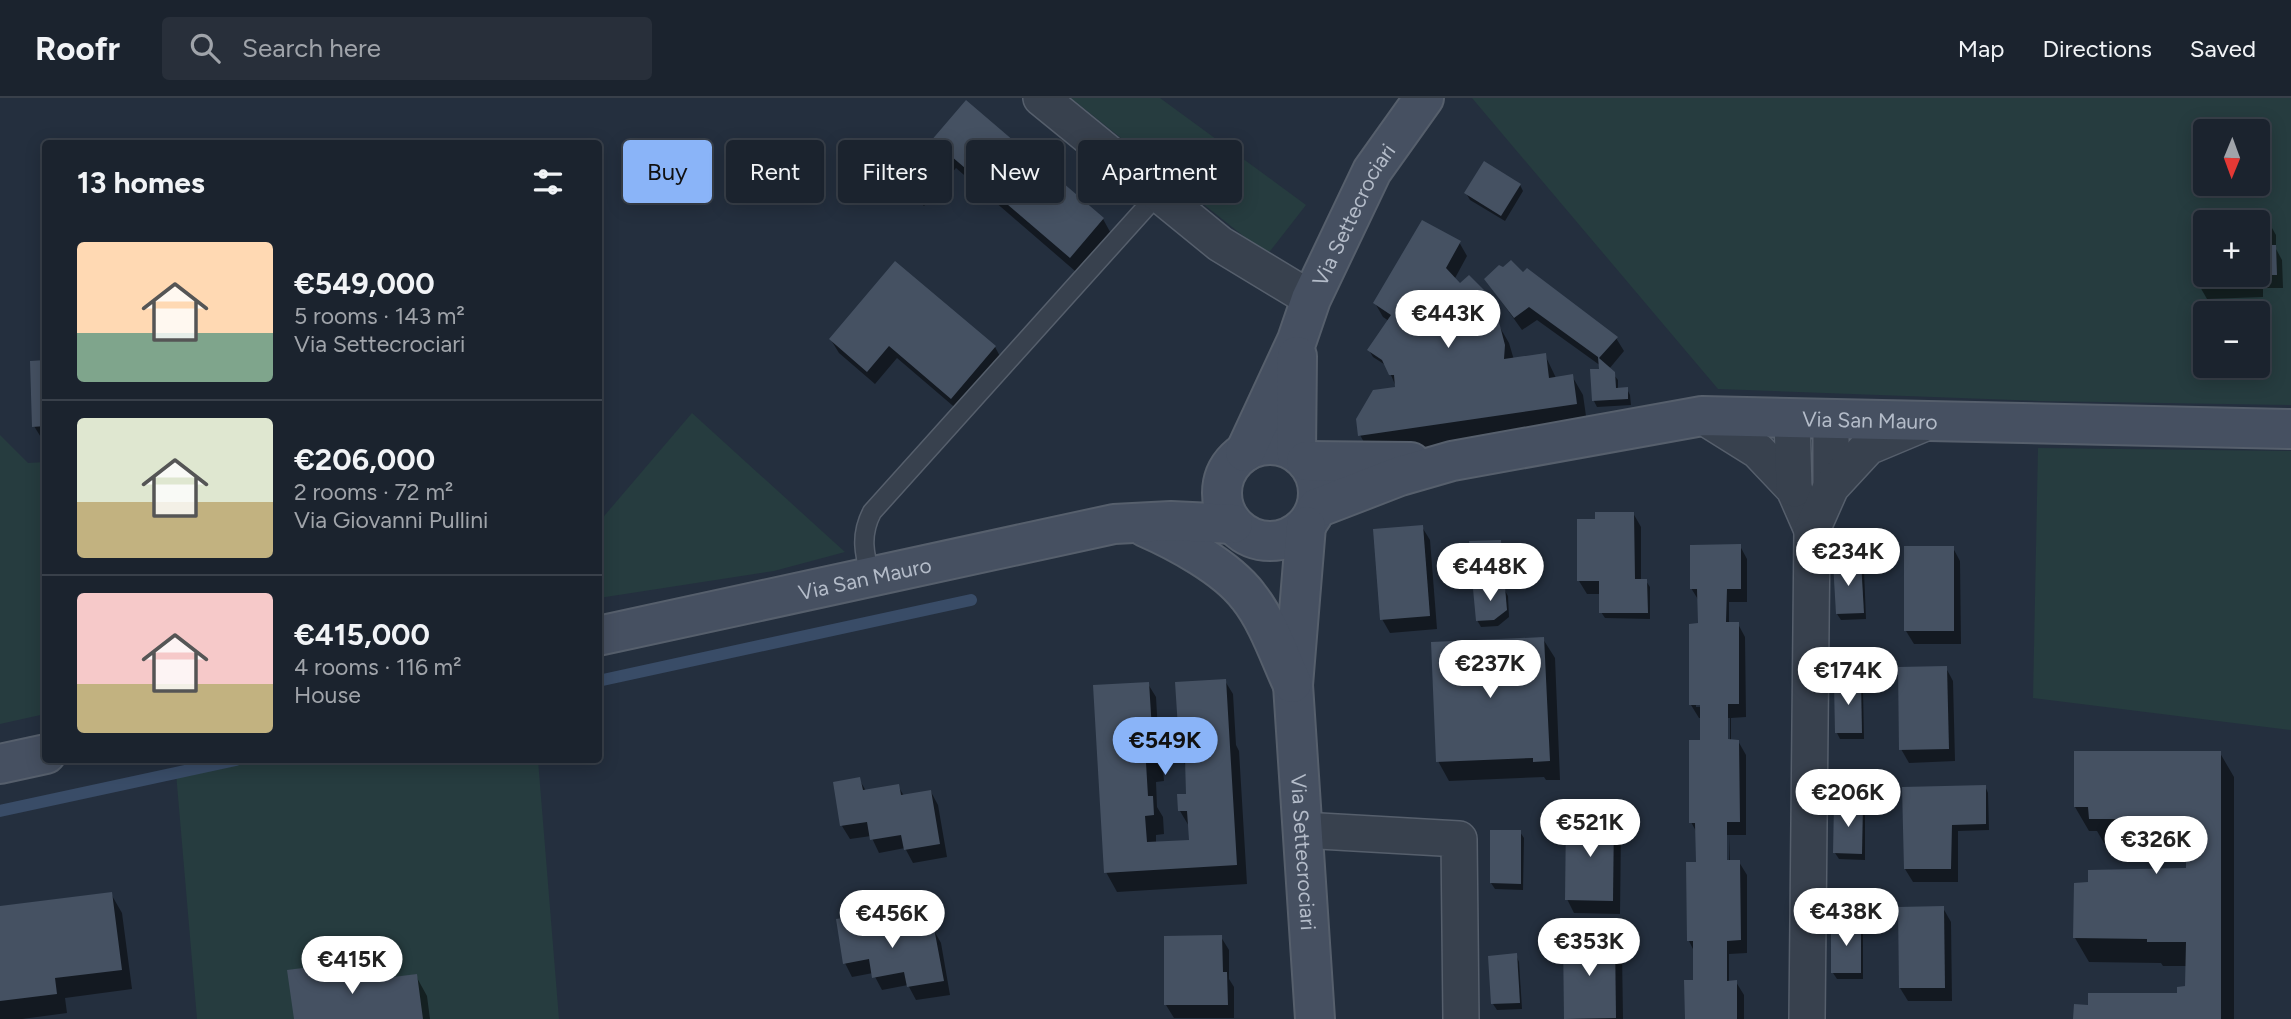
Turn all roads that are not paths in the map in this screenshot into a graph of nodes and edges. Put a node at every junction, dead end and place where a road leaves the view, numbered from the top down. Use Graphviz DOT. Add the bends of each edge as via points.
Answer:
graph roads {
  1 [pos="1041,98"];
  2 [pos="1424,98"];
  3 [pos="1092,140"];
  4 [pos="1150,203"];
  5 [pos="1169,203"];
  6 [pos="1311,299"];
  7 [pos="1297,340"];
  8 [pos="1702,416"];
  9 [pos="1792,418"];
  10 [pos="1831,419"];
  11 [pos="1933,420"];
  12 [pos="2291,429"];
  13 [pos="1245,452"];
  14 [pos="1301,456"];
  15 [pos="1452,461"];
  16 [pos="1222,486"];
  17 [pos="1831,487"];
  18 [pos="1794,489"];
  19 [pos="1312,517"];
  20 [pos="1133,522"];
  21 [pos="1812,530"];
  22 [pos="1244,532"];
  23 [pos="872,578"];
  24 [pos="602,635"];
  25 [pos="1293,685"];
  26 [pos="42,755"];
  27 [pos="0,764"];
  28 [pos="1303,830"];
  29 [pos="1315,1019"];
  30 [pos="1461,1019"];
  31 [pos="1807,1019"];
  1 -- 3 [label="street"];
  2 -- 6 [label="main road, Via Settecrociari" via="1372,171"];
  4 -- 23 [label="lane" via="872,512 863,537"];
  5 -- 6 [label="street" via="1220,244"];
  6 -- 7 [label="main road, Via Settecrociari"];
  7 -- 13 [label="main road, Via Settecrociari"];
  7 -- 14 [label="main road, Via Settecrociari"];
  8 -- 9 [label="main road, Via San Mauro"];
  8 -- 15 [label="main road, Via San Mauro"];
  8 -- 18 [label="street" via="1758,451"];
  9 -- 10 [label="main road, Via San Mauro"];
  9 -- 18 [label="street"];
  10 -- 11 [label="main road, Via San Mauro"];
  10 -- 17 [label="street"];
  11 -- 12 [label="main road, Via San Mauro"];
  11 -- 17 [label="street" via="1868,447"];
  13 -- 14 [label="main road" via="1261,445 1278,445"];
  13 -- 16 [label="main road" via="1234,461"];
  14 -- 15 [label="main road, Via San Mauro" via="1342,463"];
  14 -- 19 [label="main road" via="1318,483"];
  15 -- 19 [label="main road, Via San Mauro" via="1400,476"];
  16 -- 20 [label="main road, Via San Mauro"];
  16 -- 22 [label="main road" via="1226,513"];
  17 -- 21 [label="street"];
  18 -- 21 [label="street"];
  19 -- 22 [label="main road" via="1295,535 1282,540"];
  19 -- 25 [label="main road, Via Settecrociari"];
  20 -- 22 [label="main road, Via San Mauro"];
  20 -- 23 [label="main road, Via San Mauro"];
  20 -- 25 [label="main road" via="1195,553 1248,595"];
  21 -- 31 [label="street"];
  22 -- 25 [label="main road, Via Settecrociari"];
  23 -- 24 [label="main road, Via San Mauro"];
  25 -- 28 [label="main road, Via Settecrociari"];
  26 -- 27 [label="main road"];
  28 -- 29 [label="main road, Via Settecrociari"];
  28 -- 30 [label="street" via="1459,839"];
}
